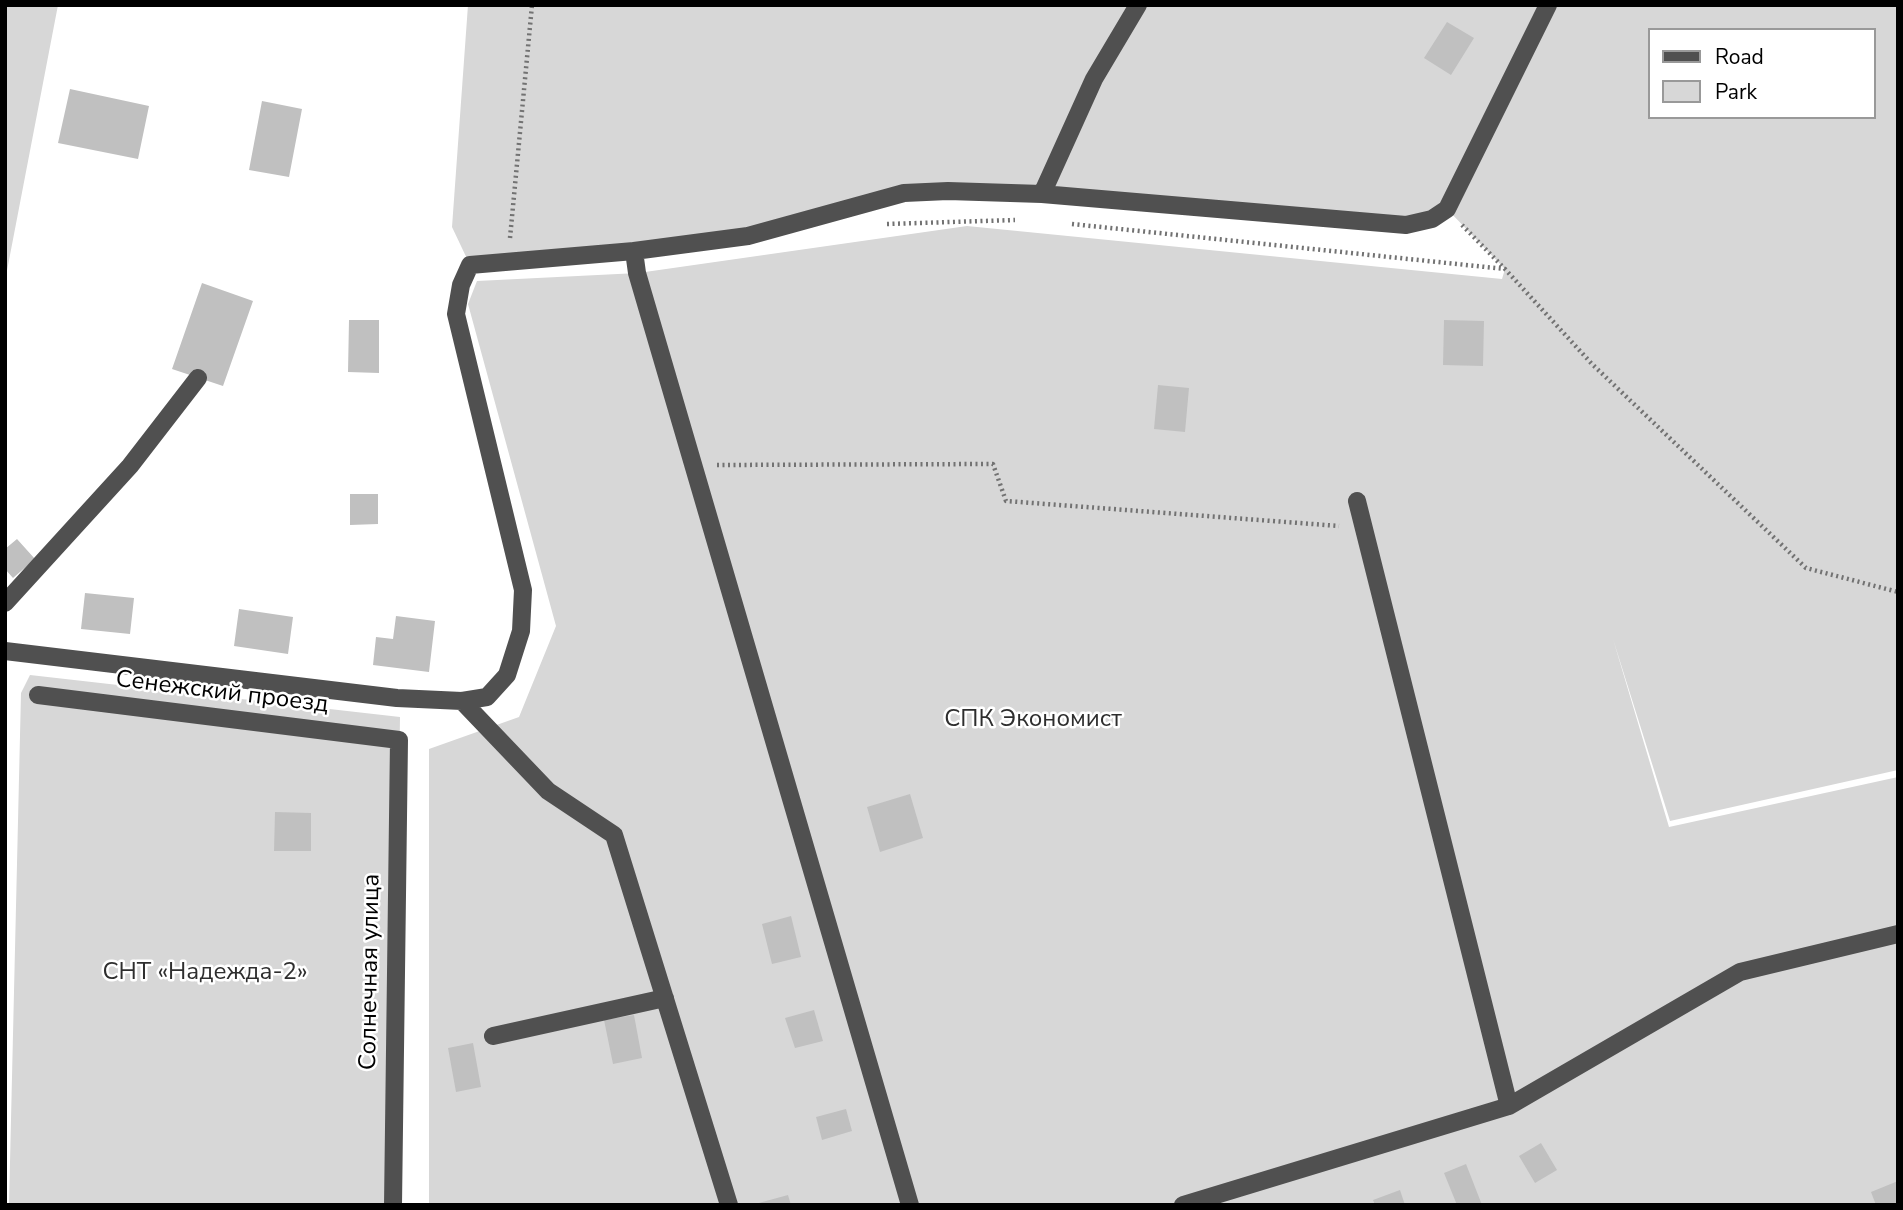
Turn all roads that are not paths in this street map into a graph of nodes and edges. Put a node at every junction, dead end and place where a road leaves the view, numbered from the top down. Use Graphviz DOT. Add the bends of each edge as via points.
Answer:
graph roads {
  1 [pos="1139,5"];
  2 [pos="1548,5"];
  3 [pos="1042,194"];
  4 [pos="634,251"];
  5 [pos="198,378"];
  6 [pos="1357,501"];
  7 [pos="5,603"];
  8 [pos="5,651"];
  9 [pos="38,695"];
  10 [pos="463,701"];
  11 [pos="398,740"];
  12 [pos="1898,934"];
  13 [pos="665,998"];
  14 [pos="493,1036"];
  15 [pos="1509,1106"];
  16 [pos="393,1205"];
  17 [pos="729,1205"];
  18 [pos="910,1205"];
  19 [pos="1183,1205"];
  1 -- 3 [label="street" via="1094,79"];
  2 -- 3 [label="street" via="1447,209 1432,219 1406,225"];
  3 -- 4 [label="street" via="904,193 748,236"];
  4 -- 10 [label="street" via="470,265 461,285 456,314 523,590 521,631 508,675 487,696"];
  4 -- 18 [label="street"];
  5 -- 7 [label="street" via="130,466"];
  6 -- 15 [label="street"];
  8 -- 10 [label="street" via="397,698"];
  9 -- 11 [label="street, Сенежский проезд"];
  10 -- 13 [label="street" via="548,791 614,835"];
  11 -- 16 [label="street, Солнечная улица"];
  12 -- 15 [label="street" via="1740,972"];
  13 -- 14 [label="street"];
  13 -- 17 [label="street"];
  15 -- 19 [label="street"];
}
